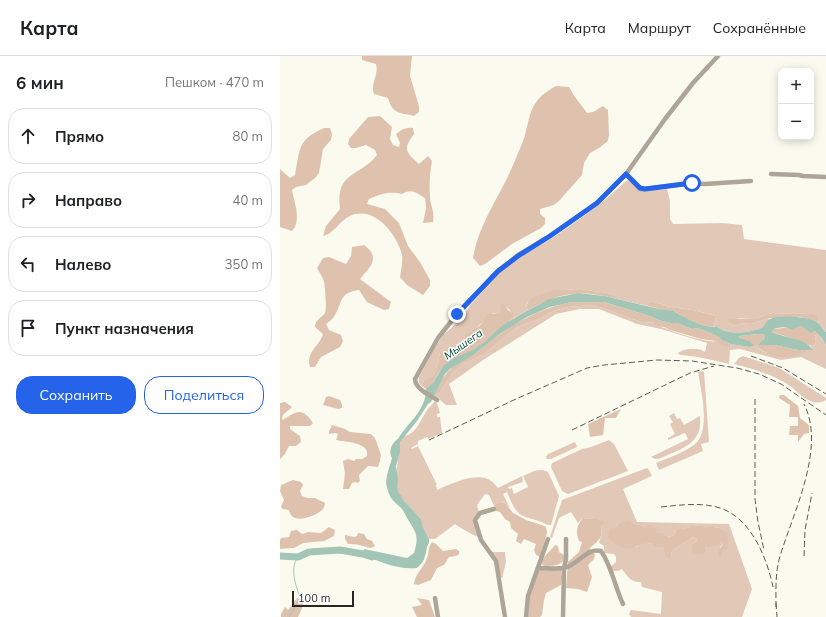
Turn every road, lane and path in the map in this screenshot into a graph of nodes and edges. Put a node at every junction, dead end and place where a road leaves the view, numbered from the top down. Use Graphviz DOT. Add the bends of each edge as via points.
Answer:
graph roads {
  1 [pos="718,56"];
  2 [pos="626,174"];
  3 [pos="771,174"];
  4 [pos="826,177"];
  5 [pos="751,181"];
  6 [pos="437,400"];
  7 [pos="494,508"];
  8 [pos="548,539"];
  9 [pos="566,539"];
  10 [pos="538,568"];
  11 [pos="564,568"];
  12 [pos="435,598"];
  13 [pos="623,604"];
  14 [pos="438,617"];
  15 [pos="505,617"];
  16 [pos="526,617"];
  17 [pos="563,617"];
  1 -- 2 [label="street" via="665,118"];
  2 -- 5 [label="street" via="640,188 645,189 692,183"];
  2 -- 6 [label="street" via="597,203 498,271 457,314 438,338 416,375 415,382 421,390"];
  3 -- 4 [label="street"];
  7 -- 15 [label="street" via="480,513 475,520 481,540 496,561"];
  8 -- 10 [label="street"];
  9 -- 11 [label="street"];
  10 -- 11 [label="street"];
  10 -- 16 [label="street" via="528,596"];
  11 -- 13 [label="street" via="593,551 601,551"];
  11 -- 17 [label="street"];
  12 -- 14 [label="street"];
}
